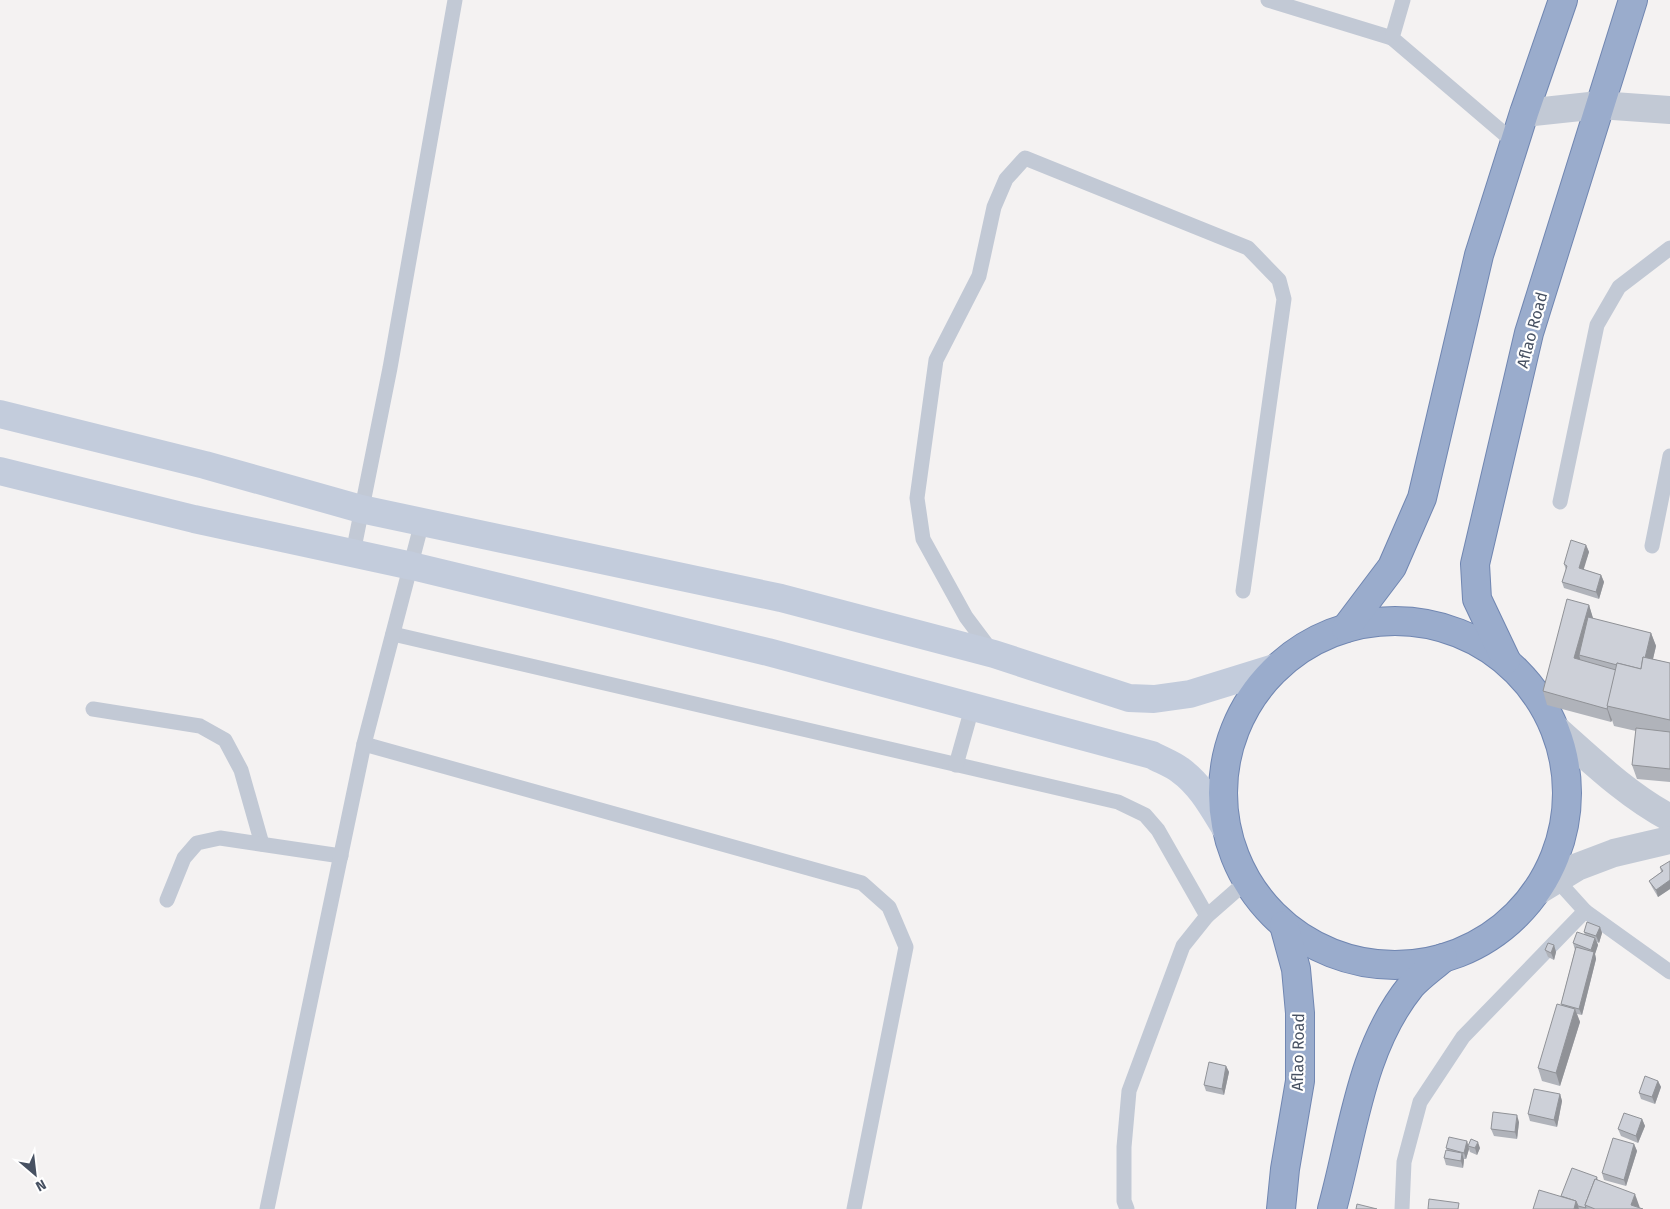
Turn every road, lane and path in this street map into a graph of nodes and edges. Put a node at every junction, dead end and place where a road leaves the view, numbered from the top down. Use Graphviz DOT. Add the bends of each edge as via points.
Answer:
graph roads {
  1 [pos="455,0"];
  2 [pos="1268,0"];
  3 [pos="1403,0"];
  4 [pos="1563,0"];
  5 [pos="1633,0"];
  6 [pos="1392,38"];
  7 [pos="1599,105"];
  8 [pos="1670,110"];
  9 [pos="1524,113"];
  10 [pos="1515,143"];
  11 [pos="1670,248"];
  12 [pos="0,414"];
  13 [pos="1670,456"];
  14 [pos="0,471"];
  15 [pos="1560,502"];
  16 [pos="361,509"];
  17 [pos="422,522"];
  18 [pos="1652,546"];
  19 [pos="352,552"];
  20 [pos="412,566"];
  21 [pos="1243,591"];
  22 [pos="1346,628"];
  23 [pos="393,634"];
  24 [pos="994,654"];
  25 [pos="1507,661"];
  26 [pos="1274,668"];
  27 [pos="972,708"];
  28 [pos="93,709"];
  29 [pos="1556,729"];
  30 [pos="364,744"];
  31 [pos="956,765"];
  32 [pos="1670,818"];
  33 [pos="1226,829"];
  34 [pos="1670,840"];
  35 [pos="262,844"];
  36 [pos="341,856"];
  37 [pos="1247,881"];
  38 [pos="1546,886"];
  39 [pos="166,900"];
  40 [pos="1585,911"];
  41 [pos="1207,916"];
  42 [pos="1284,924"];
  43 [pos="1444,957"];
  44 [pos="1670,972"];
  45 [pos="267,1209"];
  46 [pos="854,1209"];
  47 [pos="1127,1209"];
  48 [pos="1281,1209"];
  49 [pos="1332,1209"];
  50 [pos="1402,1209"];
  1 -- 16 [label="lane" via="390,368"];
  2 -- 6 [label="lane"];
  3 -- 6 [label="lane"];
  4 -- 9 [label="highway"];
  5 -- 7 [label="highway, Aflao Road"];
  6 -- 10 [label="lane"];
  7 -- 8 [label="street"];
  7 -- 9 [label="street"];
  7 -- 25 [label="highway, Aflao Road" via="1529,332 1475,564 1477,600"];
  9 -- 10 [label="highway"];
  10 -- 22 [label="highway" via="1479,255 1422,498 1392,567"];
  11 -- 15 [label="lane" via="1619,287 1597,325"];
  12 -- 16 [label="main road" via="205,465"];
  13 -- 18 [label="lane"];
  14 -- 19 [label="main road" via="194,519"];
  16 -- 17 [label="main road"];
  16 -- 19 [label="lane"];
  17 -- 20 [label="lane"];
  17 -- 24 [label="main road" via="781,598"];
  19 -- 20 [label="main road"];
  20 -- 23 [label="lane"];
  20 -- 27 [label="main road" via="768,652"];
  21 -- 24 [label="lane" via="1284,299 1279,280 1248,248 1025,158 1006,179 994,207 979,276 936,360 917,498 923,539 966,618"];
  22 -- 25 [label="highway" via="1402,620 1431,624 1483,644"];
  22 -- 26 [label="highway" via="1319,638"];
  23 -- 30 [label="lane"];
  23 -- 31 [label="lane"];
  24 -- 26 [label="main road" via="1129,698 1154,699 1190,694"];
  25 -- 29 [label="highway" via="1544,704"];
  26 -- 33 [label="highway" via="1245,710 1230,744 1224,772"];
  27 -- 31 [label="lane"];
  27 -- 33 [label="main road" via="1152,755 1194,782"];
  28 -- 35 [label="lane" via="200,726 225,740 241,770"];
  29 -- 32 [label="street" via="1616,782"];
  29 -- 38 [label="highway" via="1568,784 1560,841"];
  30 -- 36 [label="lane"];
  30 -- 46 [label="lane" via="862,883 889,907 906,947"];
  31 -- 41 [label="lane" via="1118,802 1145,815 1158,830"];
  33 -- 37 [label="highway" via="1234,856"];
  34 -- 38 [label="street" via="1614,853 1577,867"];
  35 -- 36 [label="lane"];
  35 -- 39 [label="lane" via="220,838 197,843 184,858"];
  36 -- 45 [label="lane"];
  37 -- 41 [label="lane"];
  37 -- 42 [label="highway"];
  38 -- 40 [label="lane"];
  38 -- 43 [label="highway" via="1496,932 1471,947"];
  40 -- 44 [label="lane"];
  40 -- 50 [label="lane" via="1463,1036 1420,1102 1404,1162"];
  41 -- 47 [label="lane" via="1184,946 1129,1091 1124,1147 1124,1201"];
  42 -- 43 [label="highway" via="1307,941 1360,961 1417,963"];
  42 -- 48 [label="highway, Aflao Road" via="1296,969 1300,1081"];
  43 -- 49 [label="highway" via="1412,985 1387,1022 1368,1067"];
}
